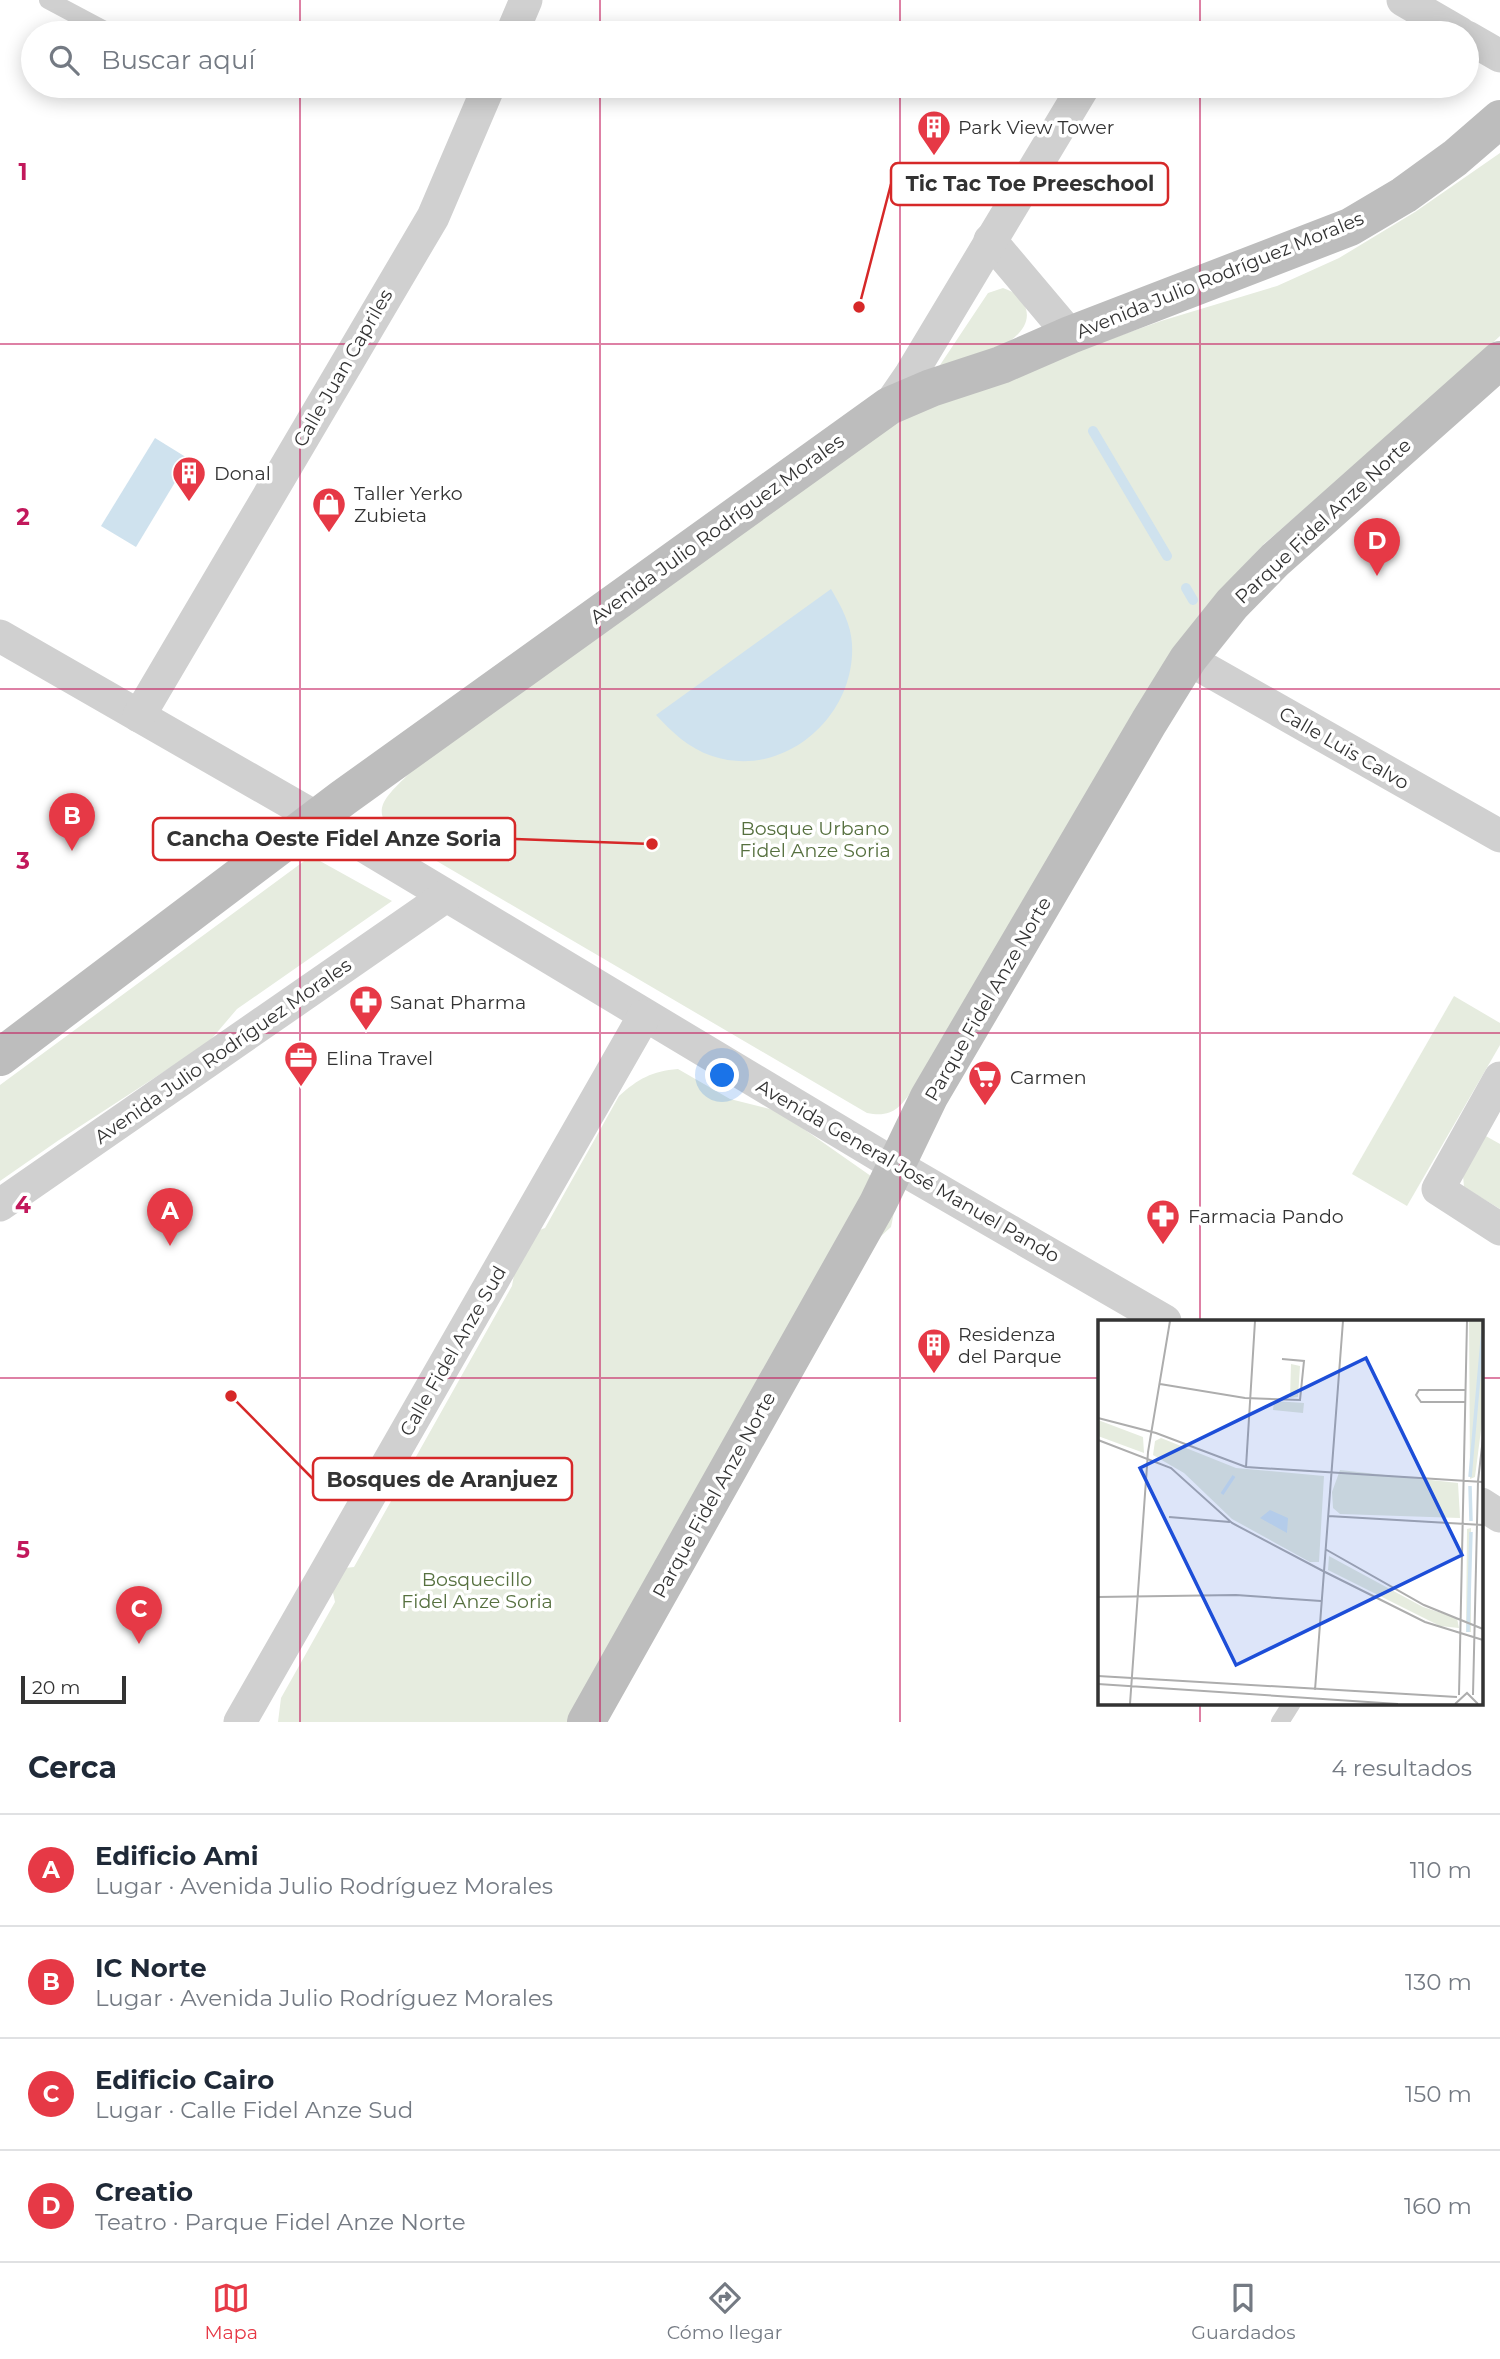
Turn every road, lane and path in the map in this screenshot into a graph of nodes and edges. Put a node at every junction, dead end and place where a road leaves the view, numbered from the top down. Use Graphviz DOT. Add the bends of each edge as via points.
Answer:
graph roads {
  1 [pos="48,0"];
  2 [pos="526,0"];
  3 [pos="1403,0"];
  4 [pos="87,21"];
  5 [pos="517,21"];
  6 [pos="1439,21"];
  7 [pos="1479,44"];
  8 [pos="1500,56"];
  9 [pos="484,98"];
  10 [pos="1077,98"];
  11 [pos="1500,119"];
  12 [pos="990,240"];
  13 [pos="1070,335"];
  14 [pos="1500,360"];
  15 [pos="888,406"];
  16 [pos="0,636"];
  17 [pos="1188,659"];
  18 [pos="139,716"];
  19 [pos="317,818"];
  20 [pos="1500,836"];
  21 [pos="446,896"];
  22 [pos="644,1016"];
  23 [pos="0,1057"];
  24 [pos="1500,1078"];
  25 [pos="897,1166"];
  26 [pos="0,1205"];
  27 [pos="1500,1229"];
  28 [pos="1163,1320"];
  29 [pos="1482,1505"];
  30 [pos="1500,1516"];
  31 [pos="1291,1704"];
  32 [pos="240,1722"];
  33 [pos="586,1722"];
  34 [pos="1280,1722"];
  1 -- 4 [label="lane"];
  2 -- 5 [label="street"];
  3 -- 6 [label="street"];
  7 -- 8 [label="street"];
  9 -- 18 [label="street, Calle Juan Capriles" via="433,216"];
  10 -- 12 [label="street"];
  11 -- 13 [label="street, Avenida Julio Rodríguez Morales" via="1404,195 1350,227"];
  12 -- 13 [label="street"];
  12 -- 15 [label="street"];
  13 -- 15 [label="street, Avenida Julio Rodríguez Morales"];
  14 -- 17 [label="street, Parque Fidel Anze Norte" via="1275,560"];
  15 -- 19 [label="street, Avenida Julio Rodríguez Morales"];
  16 -- 18 [label="street, Avenida General José Manuel Pando"];
  17 -- 20 [label="street, Calle Luis Calvo"];
  17 -- 25 [label="street, Parque Fidel Anze Norte" via="929,1097"];
  18 -- 19 [label="street, Avenida General José Manuel Pando"];
  19 -- 21 [label="street, Avenida General José Manuel Pando"];
  19 -- 23 [label="street, Avenida Julio Rodríguez Morales"];
  21 -- 22 [label="street, Avenida General José Manuel Pando"];
  21 -- 26 [label="street, Avenida Julio Rodríguez Morales"];
  22 -- 25 [label="street, Avenida General José Manuel Pando"];
  22 -- 32 [label="street, Calle Fidel Anze Sud"];
  24 -- 27 [label="street" via="1437,1189"];
  25 -- 28 [label="street, Avenida General José Manuel Pando"];
  25 -- 33 [label="street, Parque Fidel Anze Norte"];
  29 -- 30 [label="street"];
  31 -- 34 [label="lane"];
}
